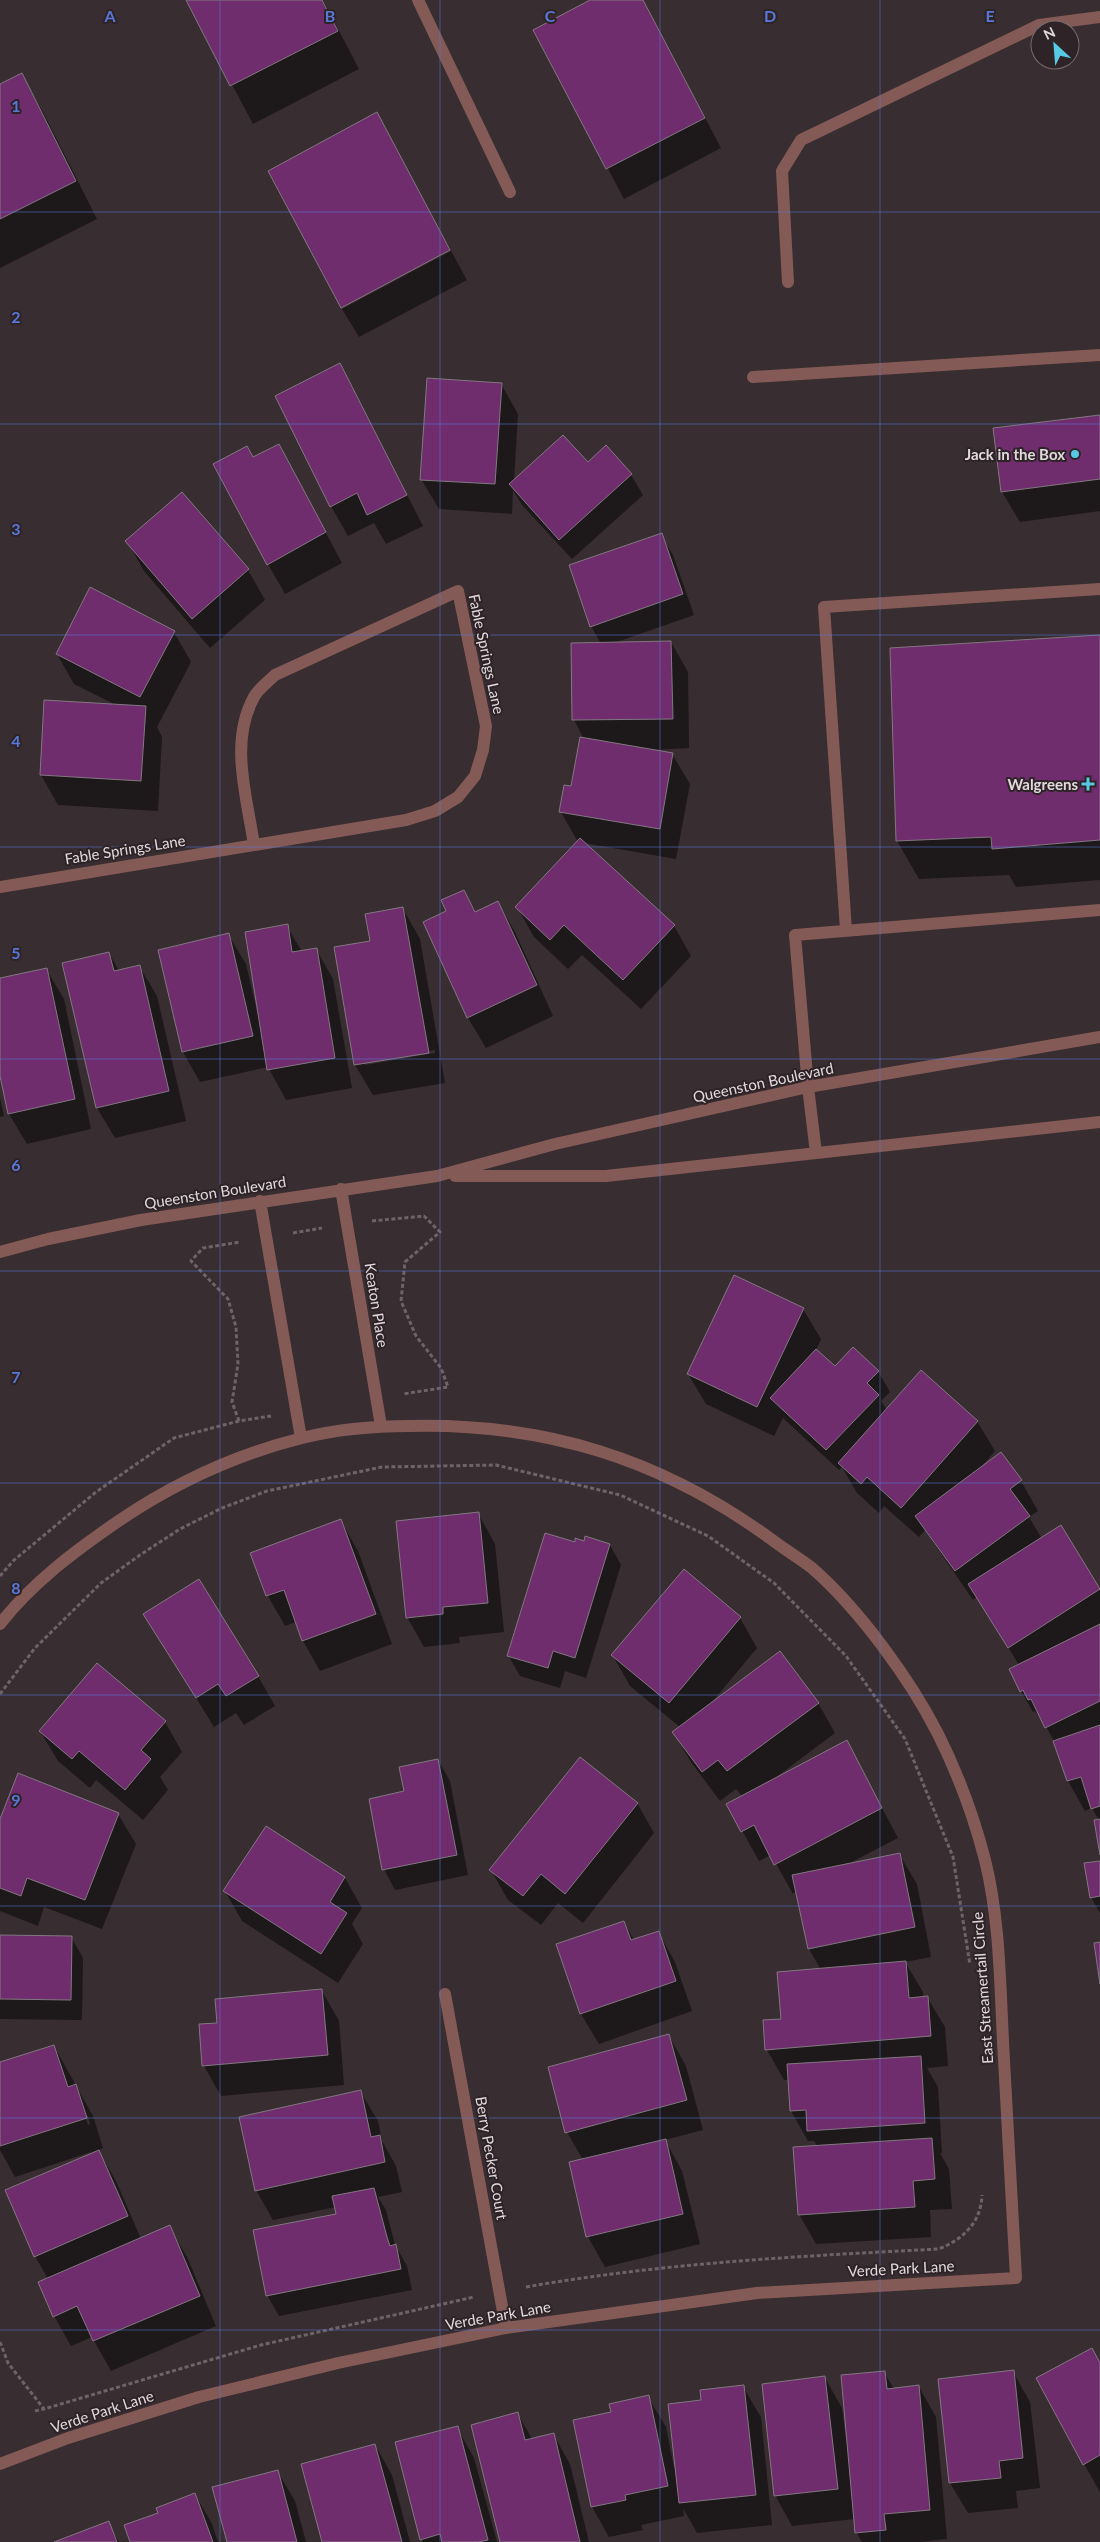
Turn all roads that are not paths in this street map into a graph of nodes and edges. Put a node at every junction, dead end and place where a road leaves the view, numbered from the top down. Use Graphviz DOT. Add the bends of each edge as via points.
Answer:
graph roads {
  1 [pos="418,0"];
  2 [pos="1100,17"];
  3 [pos="510,192"];
  4 [pos="788,282"];
  5 [pos="1100,356"];
  6 [pos="753,377"];
  7 [pos="1100,589"];
  8 [pos="254,845"];
  9 [pos="0,887"];
  10 [pos="1100,910"];
  11 [pos="846,930"];
  12 [pos="1100,1037"];
  13 [pos="808,1087"];
  14 [pos="1100,1122"];
  15 [pos="816,1153"];
  16 [pos="437,1176"];
  17 [pos="342,1189"];
  18 [pos="260,1201"];
  19 [pos="0,1252"];
  20 [pos="381,1426"];
  21 [pos="301,1438"];
  22 [pos="0,1624"];
  23 [pos="445,1994"];
  24 [pos="1016,2278"];
  25 [pos="506,2328"];
  26 [pos="1,2462"];
  1 -- 3 [label="street"];
  2 -- 4 [label="street" via="1039,25 801,140 782,171"];
  5 -- 6 [label="street"];
  7 -- 11 [label="street" via="824,607"];
  8 -- 8 [label="street, Fable Springs Lane" via="406,820 435,811 458,797 475,776 486,726 458,591 275,675 254,695 243,722 241,746"];
  8 -- 9 [label="street, Fable Springs Lane"];
  10 -- 11 [label="street"];
  11 -- 13 [label="street" via="795,935"];
  12 -- 13 [label="street, Queenston Boulevard"];
  13 -- 15 [label="street"];
  13 -- 16 [label="street, Queenston Boulevard" via="555,1144"];
  14 -- 15 [label="street, Queenston Boulevard"];
  15 -- 16 [label="street, Queenston Boulevard" via="606,1176"];
  16 -- 17 [label="street, Queenston Boulevard"];
  17 -- 18 [label="street, Queenston Boulevard"];
  17 -- 20 [label="street, Keaton Place"];
  18 -- 19 [label="street, Queenston Boulevard" via="141,1220"];
  18 -- 21 [label="street"];
  20 -- 21 [label="street, East Streamertail Circle"];
  20 -- 24 [label="street, East Streamertail Circle" via="457,1425 522,1432 601,1450 674,1479 750,1524 812,1569 857,1615 902,1674 937,1733 965,1796 986,1862 997,1942"];
  21 -- 22 [label="street, East Streamertail Circle" via="232,1461 157,1495 77,1550 16,1604"];
  23 -- 25 [label="street, Berry Pecker Court"];
  24 -- 25 [label="street, Verde Park Lane" via="757,2293"];
  25 -- 26 [label="street, Verde Park Lane" via="199,2396"];
}
